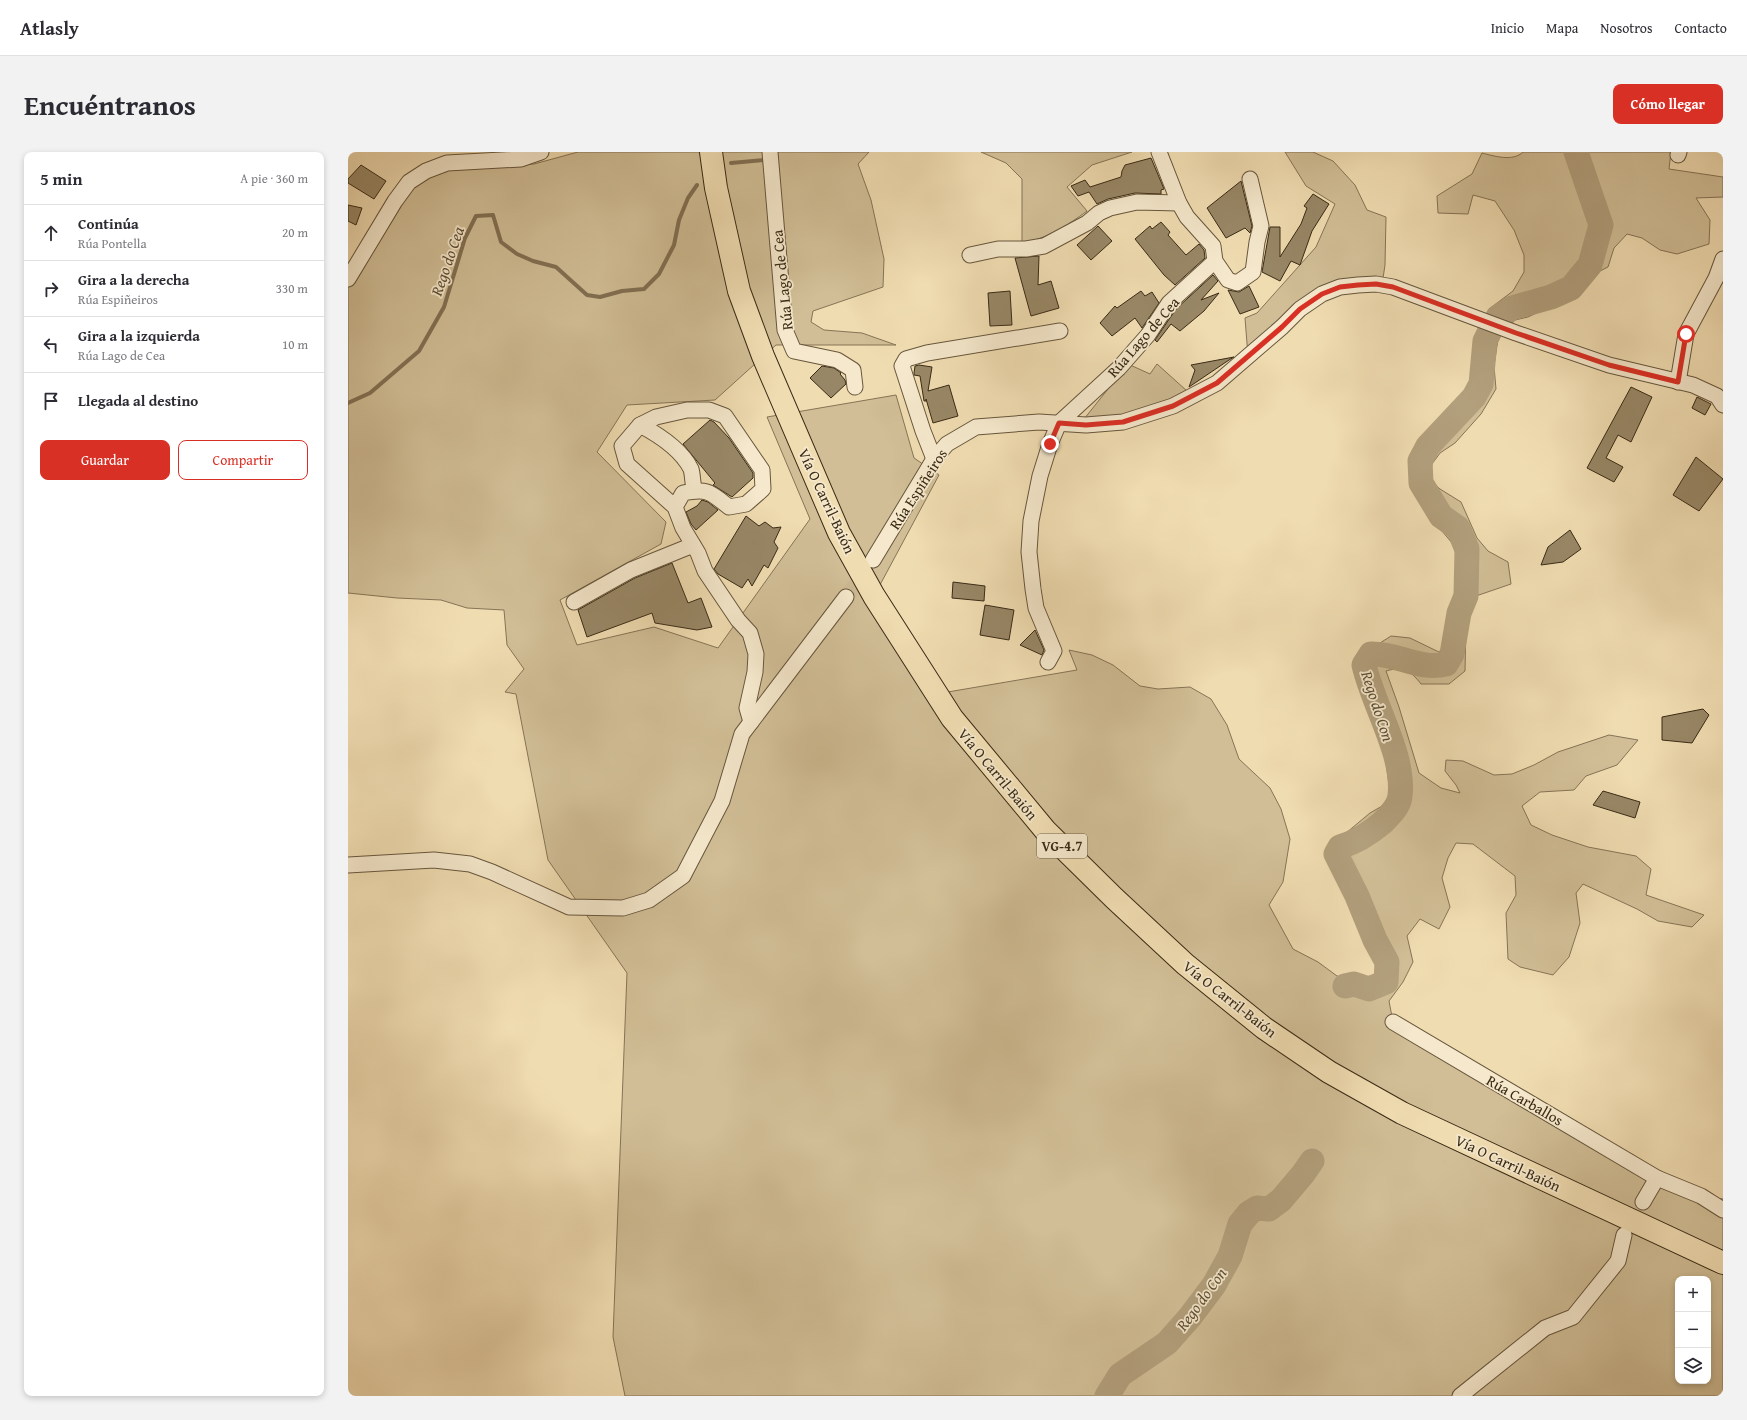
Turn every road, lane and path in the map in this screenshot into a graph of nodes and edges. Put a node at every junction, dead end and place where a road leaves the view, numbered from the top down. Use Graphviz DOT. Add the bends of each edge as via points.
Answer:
graph roads {
  1 [pos="541,152"];
  2 [pos="711,152"];
  3 [pos="770,152"];
  4 [pos="1159,152"];
  5 [pos="1250,179"];
  6 [pos="1179,203"];
  7 [pos="970,255"];
  8 [pos="1723,259"];
  9 [pos="1215,261"];
  10 [pos="348,279"];
  11 [pos="1060,331"];
  12 [pos="1678,382"];
  13 [pos="855,387"];
  14 [pos="1723,405"];
  15 [pos="1059,423"];
  16 [pos="640,425"];
  17 [pos="934,459"];
  18 [pos="695,490"];
  19 [pos="675,507"];
  20 [pos="693,545"];
  21 [pos="873,560"];
  22 [pos="846,597"];
  23 [pos="574,602"];
  24 [pos="1048,662"];
  25 [pos="751,722"];
  26 [pos="348,865"];
  27 [pos="1393,1022"];
  28 [pos="1657,1178"];
  29 [pos="1643,1202"];
  30 [pos="1723,1210"];
  31 [pos="1624,1235"];
  32 [pos="1723,1263"];
  33 [pos="1460,1396"];
  1 -- 10 [label="street" via="521,159 447,163 426,171 409,182"];
  2 -- 32 [label="highway, Vía O Carril-Baión / VG-4.7" via="716,188 739,291 763,356 839,533 874,596 952,718 1045,830 1185,964 1264,1028 1329,1072 1402,1113"];
  3 -- 13 [label="street, Rúa Lago de Cea" via="785,330 794,351 837,360 854,370"];
  4 -- 6 [label="street"];
  5 -- 9 [label="street" via="1262,226 1253,272 1237,284 1228,280"];
  6 -- 7 [label="street" via="1137,202 1110,208 1099,213 1087,224 1044,246 1026,249 998,248"];
  6 -- 9 [label="street" via="1213,246"];
  8 -- 12 [label="street" via="1716,278 1686,334"];
  9 -- 15 [label="street, Rúa Lago de Cea" via="1169,303 1148,334 1119,368"];
  11 -- 17 [label="street" via="927,353 906,359 902,366"];
  12 -- 14 [label="street, Rúa Espiñeiros" via="1694,385 1717,396"];
  12 -- 15 [label="street, Rúa Espiñeiros" via="1609,365 1393,287 1376,284 1358,285 1340,287 1322,294 1300,309 1217,383 1173,406 1123,422 1086,425"];
  15 -- 17 [label="street, Rúa Espiñeiros" via="976,427 947,444"];
  15 -- 24 [label="street, Rúa Lago de Cea" via="1040,476 1031,522 1029,552 1036,608 1054,651"];
  16 -- 18 [label="street" via="662,437 680,455 691,470"];
  16 -- 18 [label="street" via="656,417 687,410 709,410 725,416 762,470 763,488 746,504 730,508 710,491"];
  16 -- 19 [label="street" via="622,446 627,464"];
  17 -- 21 [label="street, Rúa Espiñeiros"];
  18 -- 19 [label="street" via="683,493"];
  19 -- 20 [label="street"];
  20 -- 23 [label="street" via="631,570"];
  20 -- 25 [label="street" via="715,587 750,633 756,654 747,708"];
  22 -- 25 [label="street"];
  25 -- 26 [label="street" via="742,734 722,801 683,876 650,900 623,908 569,907 470,864 434,860"];
  27 -- 28 [label="street, Rúa Carballos"];
  28 -- 29 [label="street"];
  28 -- 30 [label="street, Rúa Carballos" via="1701,1196"];
  31 -- 33 [label="street" via="1618,1261 1573,1317 1545,1328"];
}
